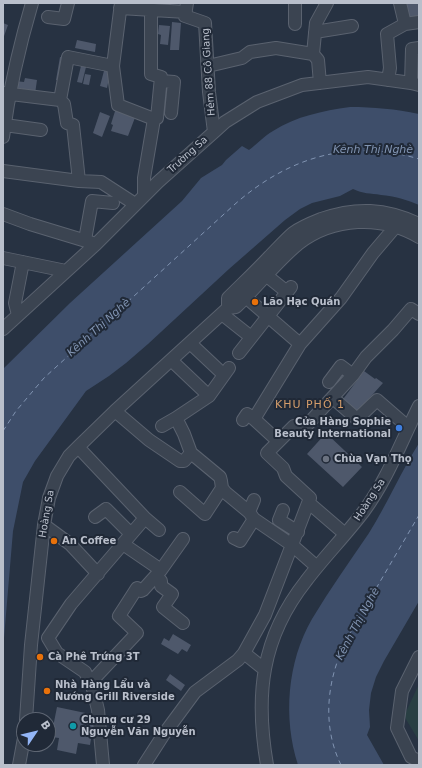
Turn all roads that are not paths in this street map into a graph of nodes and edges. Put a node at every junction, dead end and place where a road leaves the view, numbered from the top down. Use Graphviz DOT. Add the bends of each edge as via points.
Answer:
graph roads {
  1 [pos="32,3"];
  2 [pos="68,3"];
  3 [pos="296,3"];
  4 [pos="327,3"];
  5 [pos="400,3"];
  6 [pos="121,6"];
  7 [pos="186,7"];
  8 [pos="151,10"];
  9 [pos="48,17"];
  10 [pos="419,22"];
  11 [pos="295,24"];
  12 [pos="405,24"];
  13 [pos="352,26"];
  14 [pos="315,32"];
  15 [pos="419,48"];
  16 [pos="313,54"];
  17 [pos="113,66"];
  18 [pos="208,66"];
  19 [pos="388,80"];
  20 [pos="161,81"];
  21 [pos="320,83"];
  22 [pos="415,84"];
  23 [pos="6,93"];
  24 [pos="60,100"];
  25 [pos="170,113"];
  26 [pos="154,119"];
  27 [pos="4,130"];
  28 [pos="41,130"];
  29 [pos="214,132"];
  30 [pos="3,171"];
  31 [pos="79,181"];
  32 [pos="101,182"];
  33 [pos="139,200"];
  34 [pos="100,201"];
  35 [pos="113,203"];
  36 [pos="3,214"];
  37 [pos="419,224"];
  38 [pos="396,226"];
  39 [pos="419,237"];
  40 [pos="90,242"];
  41 [pos="3,258"];
  42 [pos="23,262"];
  43 [pos="66,271"];
  44 [pos="267,276"];
  45 [pos="241,294"];
  46 [pos="225,311"];
  47 [pos="419,314"];
  48 [pos="18,315"];
  49 [pos="267,317"];
  50 [pos="3,328"];
  51 [pos="251,337"];
  52 [pos="190,343"];
  53 [pos="300,344"];
  54 [pos="238,353"];
  55 [pos="171,360"];
  56 [pos="354,375"];
  57 [pos="329,382"];
  58 [pos="209,396"];
  59 [pos="333,398"];
  60 [pos="419,406"];
  61 [pos="115,411"];
  62 [pos="176,418"];
  63 [pos="162,426"];
  64 [pos="408,427"];
  65 [pos="278,441"];
  66 [pos="78,447"];
  67 [pos="191,453"];
  68 [pos="222,488"];
  69 [pos="180,492"];
  70 [pos="254,500"];
  71 [pos="309,504"];
  72 [pos="283,510"];
  73 [pos="252,515"];
  74 [pos="95,517"];
  75 [pos="145,518"];
  76 [pos="44,524"];
  77 [pos="159,530"];
  78 [pos="298,532"];
  79 [pos="346,534"];
  80 [pos="234,538"];
  81 [pos="127,539"];
  82 [pos="183,540"];
  83 [pos="292,545"];
  84 [pos="317,567"];
  85 [pos="158,573"];
  86 [pos="98,574"];
  87 [pos="183,623"];
  88 [pos="34,630"];
  89 [pos="48,638"];
  90 [pos="244,653"];
  91 [pos="419,657"];
  92 [pos="264,669"];
  93 [pos="90,683"];
  94 [pos="27,712"];
  95 [pos="21,752"];
  96 [pos="419,761"];
  97 [pos="19,765"];
  98 [pos="103,765"];
  99 [pos="144,765"];
  100 [pos="267,765"];
  1 -- 23 [label="street"];
  2 -- 9 [label="street" via="64,19"];
  3 -- 11 [label="street"];
  4 -- 14 [label="street" via="316,23"];
  5 -- 12 [label="street"];
  6 -- 8 [label="street"];
  6 -- 17 [label="street"];
  7 -- 8 [label="street"];
  7 -- 18 [label="street, Hẻm 88 Cô Giang" via="185,16 205,23"];
  8 -- 20 [label="street" via="151,74 162,77"];
  10 -- 12 [label="street"];
  12 -- 19 [label="street" via="386,34 390,68"];
  13 -- 14 [label="street"];
  14 -- 16 [label="street"];
  15 -- 22 [label="street" via="412,49"];
  16 -- 18 [label="street" via="276,48 250,52 242,58"];
  16 -- 21 [label="street" via="318,60"];
  17 -- 24 [label="street" via="68,57"];
  17 -- 26 [label="street" via="118,105"];
  18 -- 29 [label="street, Hẻm 88 Cô Giang"];
  19 -- 21 [label="street, Trường Sa" via="368,77"];
  19 -- 22 [label="street, Trường Sa"];
  20 -- 25 [label="street" via="174,82"];
  20 -- 26 [label="street" via="157,118"];
  21 -- 29 [label="street, Trường Sa" via="302,85 257,102"];
  23 -- 24 [label="street"];
  23 -- 27 [label="street"];
  24 -- 31 [label="street" via="64,104 67,123 73,125"];
  26 -- 33 [label="street"];
  27 -- 28 [label="street"];
  29 -- 33 [label="street, Trường Sa"];
  30 -- 31 [label="street"];
  31 -- 32 [label="street"];
  32 -- 33 [label="street"];
  32 -- 34 [label="street"];
  33 -- 40 [label="street, Trường Sa"];
  34 -- 35 [label="street"];
  34 -- 40 [label="street" via="92,201"];
  36 -- 40 [label="street"];
  37 -- 45 [label="street, Hoàng Sa" via="385,212 366,210 347,212 311,223 294,233"];
  38 -- 39 [label="street, Hoàng Sa"];
  38 -- 44 [label="street, Hoàng Sa" via="360,222 324,229 298,244"];
  38 -- 53 [label="street" via="341,298"];
  40 -- 43 [label="street, Trường Sa"];
  41 -- 42 [label="street"];
  42 -- 43 [label="street"];
  42 -- 48 [label="street" via="15,304"];
  43 -- 48 [label="street, Trường Sa"];
  44 -- 45 [label="street, Hoàng Sa"];
  44 -- 49 [label="street" via="289,289"];
  45 -- 46 [label="street, Hoàng Sa" via="228,298"];
  45 -- 49 [label="street"];
  46 -- 51 [label="street"];
  46 -- 52 [label="street, Hoàng Sa"];
  47 -- 56 [label="street" via="411,309 366,357"];
  48 -- 50 [label="street, Trường Sa"];
  49 -- 51 [label="street"];
  49 -- 53 [label="street"];
  51 -- 54 [label="street"];
  52 -- 55 [label="street, Hoàng Sa"];
  52 -- 58 [label="street" via="226,372"];
  53 -- 65 [label="street" via="248,419"];
  55 -- 58 [label="street"];
  55 -- 61 [label="street, Hoàng Sa"];
  56 -- 57 [label="street" via="341,366"];
  56 -- 59 [label="street"];
  58 -- 62 [label="street"];
  59 -- 64 [label="street" via="357,419 377,400"];
  59 -- 65 [label="street" via="308,424 294,426"];
  60 -- 64 [label="street, Hoàng Sa"];
  61 -- 66 [label="street, Hoàng Sa"];
  61 -- 67 [label="street" via="149,440 180,461 184,461"];
  62 -- 63 [label="street"];
  62 -- 67 [label="street"];
  64 -- 79 [label="street, Hoàng Sa" via="376,492"];
  65 -- 71 [label="street" via="266,453 310,498"];
  66 -- 75 [label="street"];
  66 -- 76 [label="street, Hoàng Sa" via="62,466 52,486"];
  67 -- 68 [label="street" via="220,477"];
  68 -- 69 [label="street" via="208,516"];
  68 -- 73 [label="street"];
  70 -- 73 [label="street"];
  71 -- 78 [label="street"];
  71 -- 79 [label="street"];
  72 -- 78 [label="street" via="279,520"];
  73 -- 80 [label="street" via="240,541"];
  73 -- 83 [label="street"];
  74 -- 81 [label="street" via="106,509"];
  75 -- 77 [label="street"];
  75 -- 81 [label="street"];
  76 -- 86 [label="street" via="70,544"];
  76 -- 88 [label="street, Hoàng Sa"];
  78 -- 83 [label="street"];
  79 -- 84 [label="street, Hoàng Sa"];
  81 -- 85 [label="street"];
  81 -- 86 [label="street"];
  82 -- 85 [label="street"];
  83 -- 84 [label="street"];
  83 -- 90 [label="street" via="265,615"];
  84 -- 92 [label="street, Hoàng Sa" via="296,593 277,628"];
  85 -- 87 [label="street" via="161,586 172,594 163,607"];
  85 -- 93 [label="street" via="141,591 137,588 119,616 137,633"];
  86 -- 89 [label="street" via="71,604"];
  88 -- 89 [label="street"];
  88 -- 94 [label="street, Hoàng Sa"];
  89 -- 93 [label="street" via="57,653 85,672"];
  90 -- 92 [label="street"];
  90 -- 99 [label="street" via="195,692"];
  91 -- 96 [label="street" via="402,691 397,728 411,757"];
  92 -- 100 [label="street, Hoàng Sa" via="262,707"];
  93 -- 98 [label="street" via="98,710"];
  95 -- 97 [label="street"];
}
